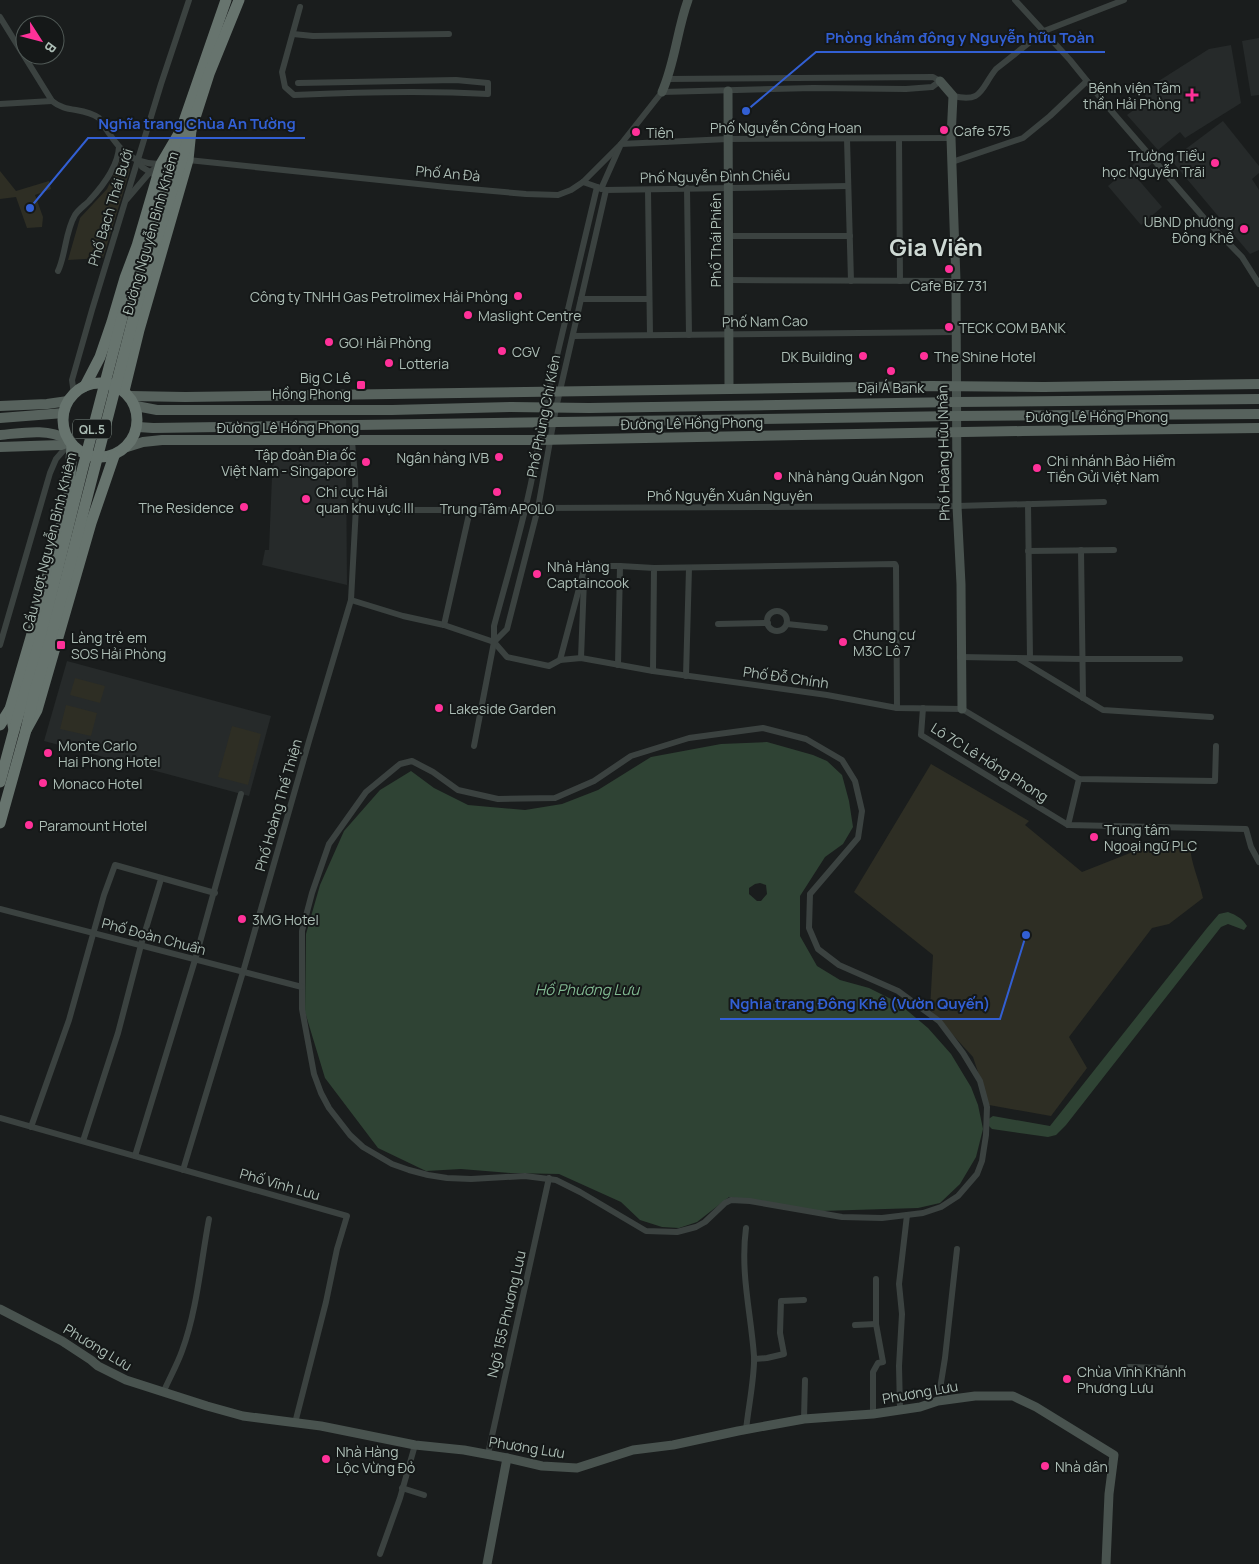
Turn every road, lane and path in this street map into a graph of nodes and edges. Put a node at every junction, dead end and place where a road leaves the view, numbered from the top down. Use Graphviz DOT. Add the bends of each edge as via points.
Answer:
graph roads {
  1 [pos="189,0"];
  2 [pos="226,0"];
  3 [pos="239,0"];
  4 [pos="688,0"];
  5 [pos="1015,0"];
  6 [pos="1124,0"];
  7 [pos="300,7"];
  8 [pos="0,17"];
  9 [pos="1044,31"];
  10 [pos="293,34"];
  11 [pos="449,34"];
  12 [pos="667,79"];
  13 [pos="940,81"];
  14 [pos="1087,82"];
  15 [pos="298,83"];
  16 [pos="728,91"];
  17 [pos="662,92"];
  18 [pos="953,96"];
  19 [pos="52,101"];
  20 [pos="0,104"];
  21 [pos="186,130"];
  22 [pos="951,138"];
  23 [pos="728,139"];
  24 [pos="847,139"];
  25 [pos="899,139"];
  26 [pos="621,144"];
  27 [pos="119,147"];
  28 [pos="138,160"];
  29 [pos="188,160"];
  30 [pos="952,162"];
  31 [pos="161,164"];
  32 [pos="154,175"];
  33 [pos="583,182"];
  34 [pos="848,186"];
  35 [pos="687,188"];
  36 [pos="728,188"];
  37 [pos="601,189"];
  38 [pos="648,190"];
  39 [pos="125,202"];
  40 [pos="728,236"];
  41 [pos="850,236"];
  42 [pos="58,271"];
  43 [pos="729,280"];
  44 [pos="851,281"];
  45 [pos="900,281"];
  46 [pos="956,281"];
  47 [pos="1259,284"];
  48 [pos="649,298"];
  49 [pos="580,303"];
  50 [pos="569,306"];
  51 [pos="112,322"];
  52 [pos="138,330"];
  53 [pos="957,332"];
  54 [pos="689,334"];
  55 [pos="729,334"];
  56 [pos="650,335"];
  57 [pos="573,336"];
  58 [pos="128,339"];
  59 [pos="1259,384"];
  60 [pos="85,386"];
  61 [pos="956,386"];
  62 [pos="729,389"];
  63 [pos="548,392"];
  64 [pos="560,392"];
  65 [pos="267,396"];
  66 [pos="71,397"];
  67 [pos="130,398"];
  68 [pos="1259,399"];
  69 [pos="956,402"];
  70 [pos="0,406"];
  71 [pos="545,408"];
  72 [pos="556,408"];
  73 [pos="173,410"];
  74 [pos="268,410"];
  75 [pos="64,413"];
  76 [pos="1259,414"];
  77 [pos="957,416"];
  78 [pos="0,418"];
  79 [pos="553,422"];
  80 [pos="542,423"];
  81 [pos="138,427"];
  82 [pos="169,428"];
  83 [pos="1259,428"];
  84 [pos="958,432"];
  85 [pos="0,435"];
  86 [pos="551,439"];
  87 [pos="352,440"];
  88 [pos="540,440"];
  89 [pos="70,442"];
  90 [pos="0,447"];
  91 [pos="127,447"];
  92 [pos="114,456"];
  93 [pos="1104,502"];
  94 [pos="1028,504"];
  95 [pos="958,506"];
  96 [pos="356,507"];
  97 [pos="538,508"];
  98 [pos="470,510"];
  99 [pos="525,510"];
  100 [pos="64,517"];
  101 [pos="91,523"];
  102 [pos="1081,550"];
  103 [pos="1114,550"];
  104 [pos="1028,551"];
  105 [pos="585,566"];
  106 [pos="620,566"];
  107 [pos="654,568"];
  108 [pos="689,568"];
  109 [pos="351,600"];
  110 [pos="768,623"];
  111 [pos="718,624"];
  112 [pos="787,624"];
  113 [pos="444,625"];
  114 [pos="825,628"];
  115 [pos="494,642"];
  116 [pos="0,645"];
  117 [pos="960,657"];
  118 [pos="581,658"];
  119 [pos="1018,658"];
  120 [pos="1030,658"];
  121 [pos="1180,658"];
  122 [pos="1082,659"];
  123 [pos="560,660"];
  124 [pos="618,665"];
  125 [pos="653,671"];
  126 [pos="686,676"];
  127 [pos="1082,698"];
  128 [pos="898,708"];
  129 [pos="923,708"];
  130 [pos="962,709"];
  131 [pos="5,710"];
  132 [pos="1211,717"];
  133 [pos="0,725"];
  134 [pos="14,730"];
  135 [pos="26,730"];
  136 [pos="474,746"];
  137 [pos="1216,746"];
  138 [pos="1078,779"];
  139 [pos="0,782"];
  140 [pos="241,794"];
  141 [pos="0,823"];
  142 [pos="1068,825"];
  143 [pos="1259,862"];
  144 [pos="162,879"];
  145 [pos="215,893"];
  146 [pos="0,909"];
  147 [pos="92,933"];
  148 [pos="141,946"];
  149 [pos="195,960"];
  150 [pos="243,972"];
  151 [pos="302,987"];
  152 [pos="0,1118"];
  153 [pos="31,1127"];
  154 [pos="83,1142"];
  155 [pos="135,1156"];
  156 [pos="183,1170"];
  157 [pos="549,1178"];
  158 [pos="907,1215"];
  159 [pos="208,1219"];
  160 [pos="746,1228"];
  161 [pos="957,1249"];
  162 [pos="876,1279"];
  163 [pos="804,1300"];
  164 [pos="0,1309"];
  165 [pos="876,1324"];
  166 [pos="855,1325"];
  167 [pos="754,1359"];
  168 [pos="1129,1368"];
  169 [pos="1162,1368"];
  170 [pos="805,1380"];
  171 [pos="163,1393"];
  172 [pos="938,1401"];
  173 [pos="900,1409"];
  174 [pos="873,1414"];
  175 [pos="804,1419"];
  176 [pos="295,1423"];
  177 [pos="746,1430"];
  178 [pos="415,1445"];
  179 [pos="488,1454"];
  180 [pos="507,1458"];
  181 [pos="402,1488"];
  182 [pos="424,1495"];
  183 [pos="380,1554"];
  184 [pos="487,1564"];
  185 [pos="1106,1564"];
  1 -- 28 [label="street, Phố Bạch Thái Bưởi"];
  2 -- 21 [label="highway, Đường Nguyễn Bỉnh Khiêm / QL.5"];
  3 -- 21 [label="highway, Đường Nguyễn Bỉnh Khiêm / QL.5"];
  4 -- 12 [label="street"];
  5 -- 9 [label="street"];
  6 -- 9 [label="street"];
  7 -- 10 [label="street"];
  8 -- 19 [label="street"];
  9 -- 14 [label="street"];
  9 -- 18 [label="street" via="996,69 984,89 974,97"];
  10 -- 11 [label="street"];
  10 -- 15 [label="street" via="282,72 285,87 294,95 488,94 488,83 456,80"];
  12 -- 13 [label="street" via="933,76"];
  12 -- 17 [label="street"];
  13 -- 16 [label="street" via="932,87 906,89"];
  13 -- 18 [label="street"];
  14 -- 30 [label="street" via="1023,138"];
  14 -- 47 [label="street" via="1204,218 1242,257"];
  16 -- 17 [label="street"];
  16 -- 23 [label="street, Phố Thái Phiên"];
  17 -- 26 [label="street, Phố An Đà"];
  18 -- 22 [label="street, Phố Hoàng Hữu Nhân"];
  19 -- 20 [label="street"];
  19 -- 27 [label="street" via="61,107 94,114"];
  21 -- 29 [label="highway, Đường Nguyễn Bỉnh Khiêm / QL.5"];
  21 -- 31 [label="highway, QL.5"];
  21 -- 58 [label="highway, Cầu vượt Nguyễn Bỉnh Khiêm / QL.5, bridge"];
  21 -- 134 [label="highway, Cầu vượt Nguyễn Bỉnh Khiêm / QL.5, bridge" via="129,291"];
  22 -- 25 [label="street, Phố Nguyễn Công Hoan"];
  22 -- 30 [label="street, Phố Hoàng Hữu Nhân"];
  23 -- 24 [label="street, Phố Nguyễn Công Hoan"];
  23 -- 26 [label="street, Phố Nguyễn Công Hoan"];
  23 -- 36 [label="street, Phố Thái Phiên"];
  24 -- 25 [label="street, Phố Nguyễn Công Hoan"];
  24 -- 34 [label="street"];
  25 -- 45 [label="street"];
  26 -- 33 [label="street, Phố An Đà"];
  26 -- 37 [label="street"];
  27 -- 28 [label="street"];
  27 -- 42 [label="street" via="103,184 72,221"];
  28 -- 31 [label="street"];
  28 -- 32 [label="street"];
  28 -- 39 [label="street, Phố Bạch Thái Bưởi"];
  29 -- 33 [label="street, Phố An Đà" via="542,195 558,195"];
  29 -- 52 [label="highway, Đường Nguyễn Bỉnh Khiêm / QL.5"];
  30 -- 46 [label="street, Phố Hoàng Hữu Nhân"];
  31 -- 32 [label="highway, QL.5"];
  32 -- 39 [label="street"];
  32 -- 51 [label="highway, Đường Nguyễn Bỉnh Khiêm / QL.5" via="137,246"];
  33 -- 37 [label="street, Phố Nguyễn Đình Chiểu"];
  34 -- 36 [label="street, Phố Nguyễn Đình Chiểu"];
  34 -- 41 [label="street"];
  35 -- 36 [label="street, Phố Nguyễn Đình Chiểu"];
  35 -- 38 [label="street, Phố Nguyễn Đình Chiểu"];
  35 -- 54 [label="street"];
  36 -- 40 [label="street, Phố Thái Phiên"];
  37 -- 38 [label="street, Phố Nguyễn Đình Chiểu"];
  37 -- 49 [label="street, Phố Phùng Chí Kiên"];
  37 -- 50 [label="street, Phố Phùng Chí Kiên"];
  38 -- 48 [label="street"];
  39 -- 66 [label="street, Phố Bạch Thái Bưởi" via="72,380"];
  40 -- 41 [label="street"];
  40 -- 43 [label="street, Phố Thái Phiên"];
  41 -- 44 [label="street"];
  43 -- 44 [label="street"];
  43 -- 55 [label="street, Phố Thái Phiên"];
  44 -- 45 [label="street"];
  45 -- 46 [label="street"];
  46 -- 53 [label="street, Phố Hoàng Hữu Nhân"];
  48 -- 49 [label="street"];
  48 -- 56 [label="street"];
  49 -- 50 [label="street"];
  49 -- 57 [label="street, Phố Phùng Chí Kiên"];
  50 -- 63 [label="street, Phố Phùng Chí Kiên"];
  51 -- 58 [label="highway" via="112,332 116,337"];
  51 -- 60 [label="highway, Đường Nguyễn Bỉnh Khiêm / QL.5" via="100,357"];
  52 -- 58 [label="highway"];
  52 -- 67 [label="highway, Đường Nguyễn Bỉnh Khiêm / QL.5"];
  53 -- 55 [label="street, Phố Nam Cao"];
  53 -- 61 [label="street, Phố Hoàng Hữu Nhân"];
  54 -- 55 [label="street, Phố Nam Cao"];
  54 -- 56 [label="street, Phố Nam Cao"];
  55 -- 62 [label="street, Phố Thái Phiên"];
  56 -- 57 [label="street, Phố Nam Cao"];
  57 -- 64 [label="street, Phố Phùng Chí Kiên"];
  58 -- 135 [label="highway, Cầu vượt Nguyễn Bỉnh Khiêm / QL.5, bridge"];
  59 -- 61 [label="main road, Đường Lê Hồng Phong"];
  60 -- 66 [label="highway"];
  60 -- 67 [label="highway" via="105,383 115,386"];
  61 -- 62 [label="main road, Đường Lê Hồng Phong"];
  61 -- 69 [label="street, Phố Hoàng Hữu Nhân"];
  62 -- 64 [label="main road, Đường Lê Hồng Phong"];
  63 -- 64 [label="main road, Đường Lê Hồng Phong"];
  63 -- 65 [label="main road, Đường Lê Hồng Phong"];
  63 -- 71 [label="street, Phố Phùng Chí Kiên"];
  64 -- 72 [label="street, Phố Phùng Chí Kiên"];
  65 -- 67 [label="main road, Đường Lê Hồng Phong"];
  65 -- 74 [label="main road"];
  66 -- 70 [label="main road" via="47,404"];
  66 -- 75 [label="highway"];
  67 -- 73 [label="main road, Đường Lê Hồng Phong" via="157,410"];
  67 -- 81 [label="highway" via="138,416"];
  68 -- 69 [label="main road, Đường Lê Hồng Phong"];
  69 -- 72 [label="main road, Đường Lê Hồng Phong"];
  69 -- 77 [label="street, Phố Hoàng Hữu Nhân"];
  71 -- 72 [label="main road, Đường Lê Hồng Phong"];
  71 -- 74 [label="main road, Đường Lê Hồng Phong"];
  71 -- 80 [label="street, Phố Phùng Chí Kiên"];
  72 -- 79 [label="street, Phố Phùng Chí Kiên"];
  73 -- 74 [label="main road, Đường Lê Hồng Phong"];
  73 -- 82 [label="main road" via="162,419"];
  75 -- 78 [label="main road"];
  75 -- 89 [label="highway" via="63,422"];
  76 -- 77 [label="main road, Đường Lê Hồng Phong"];
  77 -- 79 [label="main road, Đường Lê Hồng Phong"];
  77 -- 84 [label="street, Phố Hoàng Hữu Nhân"];
  79 -- 80 [label="main road, Đường Lê Hồng Phong"];
  79 -- 86 [label="street, Phố Phùng Chí Kiên"];
  80 -- 82 [label="main road, Đường Lê Hồng Phong"];
  80 -- 88 [label="street, Phố Phùng Chí Kiên"];
  81 -- 82 [label="main road, Đường Lê Hồng Phong"];
  81 -- 91 [label="highway"];
  83 -- 84 [label="main road, Đường Lê Hồng Phong"];
  84 -- 86 [label="main road, Đường Lê Hồng Phong"];
  84 -- 95 [label="street, Phố Hoàng Hữu Nhân"];
  85 -- 89 [label="main road" via="57,433"];
  86 -- 88 [label="main road, Đường Lê Hồng Phong"];
  86 -- 97 [label="street, Phố Phùng Chí Kiên"];
  87 -- 88 [label="main road, Đường Lê Hồng Phong"];
  87 -- 91 [label="main road, Đường Lê Hồng Phong" via="162,440"];
  87 -- 96 [label="street, Phố Hoàng Thế Thiện"];
  88 -- 99 [label="street, Phố Phùng Chí Kiên"];
  89 -- 90 [label="main road"];
  89 -- 92 [label="highway" via="91,457"];
  89 -- 100 [label="highway, QL.5" via="69,495"];
  89 -- 116 [label="street" via="56,459 50,473"];
  91 -- 92 [label="highway"];
  92 -- 101 [label="highway, QL.5"];
  93 -- 94 [label="street, Phố Nguyễn Xuân Nguyên"];
  94 -- 95 [label="street, Phố Nguyễn Xuân Nguyên"];
  94 -- 104 [label="street"];
  95 -- 97 [label="street, Phố Nguyễn Xuân Nguyên"];
  95 -- 117 [label="street, Phố Hoàng Hữu Nhân"];
  96 -- 98 [label="street, Phố Nguyễn Xuân Nguyên"];
  96 -- 109 [label="street, Phố Hoàng Thế Thiện"];
  97 -- 99 [label="street, Phố Nguyễn Xuân Nguyên"];
  97 -- 115 [label="street, Phố Phùng Chí Kiên" via="507,629"];
  98 -- 99 [label="street, Phố Nguyễn Xuân Nguyên"];
  98 -- 113 [label="street"];
  99 -- 115 [label="street, Phố Phùng Chí Kiên" via="494,626"];
  100 -- 101 [label="highway" via="70,508 78,506 84,508"];
  100 -- 131 [label="highway, QL.5"];
  101 -- 135 [label="highway, QL.5" via="37,710"];
  102 -- 103 [label="street"];
  102 -- 104 [label="street"];
  102 -- 122 [label="street"];
  104 -- 120 [label="street"];
  105 -- 106 [label="street"];
  105 -- 118 [label="street"];
  105 -- 123 [label="street"];
  106 -- 107 [label="street"];
  106 -- 124 [label="street"];
  107 -- 108 [label="street"];
  107 -- 125 [label="street"];
  108 -- 126 [label="street"];
  108 -- 128 [label="street" via="895,564"];
  109 -- 113 [label="street, Phố Đỗ Chính"];
  109 -- 150 [label="street, Phố Hoàng Thế Thiện"];
  110 -- 111 [label="street"];
  110 -- 112 [label="street" via="777,631 783,630"];
  110 -- 112 [label="street" via="769,616 777,611 785,615"];
  112 -- 114 [label="street"];
  113 -- 115 [label="street, Phố Đỗ Chính"];
  115 -- 123 [label="street, Phố Đỗ Chính" via="508,657 549,666"];
  115 -- 136 [label="street, Phố Phùng Chí Kiên"];
  117 -- 119 [label="street"];
  117 -- 130 [label="street, Phố Hoàng Hữu Nhân"];
  118 -- 123 [label="street, Phố Đỗ Chính"];
  118 -- 124 [label="street, Phố Đỗ Chính"];
  119 -- 120 [label="street"];
  119 -- 127 [label="street"];
  120 -- 122 [label="street"];
  121 -- 122 [label="street"];
  122 -- 127 [label="street"];
  124 -- 125 [label="street, Phố Đỗ Chính"];
  125 -- 126 [label="street, Phố Đỗ Chính"];
  126 -- 128 [label="street, Phố Đỗ Chính"];
  127 -- 132 [label="street" via="1103,710"];
  128 -- 129 [label="street, Phố Đỗ Chính"];
  129 -- 130 [label="street, Phố Đỗ Chính"];
  129 -- 142 [label="street, Lô 7C Lê Hồng Phong" via="921,736"];
  130 -- 138 [label="street, Phố Đỗ Chính"];
  131 -- 133 [label="highway"];
  131 -- 134 [label="highway, QL.5"];
  134 -- 139 [label="highway, QL.5"];
  135 -- 141 [label="highway, QL.5"];
  137 -- 138 [label="street" via="1215,780"];
  138 -- 142 [label="street"];
  140 -- 145 [label="street"];
  142 -- 143 [label="street" via="1246,828"];
  144 -- 145 [label="street"];
  144 -- 147 [label="street" via="115,865"];
  144 -- 148 [label="street"];
  145 -- 149 [label="street"];
  146 -- 147 [label="street, Phố Đoàn Chuẩn"];
  147 -- 148 [label="street, Phố Đoàn Chuẩn"];
  147 -- 153 [label="street" via="69,1020"];
  148 -- 149 [label="street, Phố Đoàn Chuẩn"];
  148 -- 154 [label="street" via="118,1033"];
  149 -- 150 [label="street, Phố Đoàn Chuẩn"];
  149 -- 155 [label="street"];
  150 -- 151 [label="street, Phố Đoàn Chuẩn"];
  150 -- 156 [label="street, Phố Hoàng Thế Thiện"];
  151 -- 157 [label="street" via="314,1074 321,1093 340,1124 363,1147 392,1164 447,1178"];
  151 -- 158 [label="street" via="302,930 330,844 366,792 400,764 412,761 458,790 474,794 498,799 554,798 594,781 631,756 689,738 762,728 806,739 842,760 855,781 862,811 858,838 810,894 809,928 818,949 839,965 898,991 939,1021 980,1081 987,1107 986,1135 977,1174 968,1186 942,1207"];
  152 -- 153 [label="street, Phố Vĩnh Lưu"];
  153 -- 154 [label="street, Phố Vĩnh Lưu"];
  154 -- 155 [label="street, Phố Vĩnh Lưu"];
  155 -- 156 [label="street, Phố Vĩnh Lưu"];
  156 -- 176 [label="street, Phố Vĩnh Lưu" via="347,1216"];
  157 -- 158 [label="street" via="580,1192 646,1231 677,1232 696,1227 724,1202 731,1200 842,1218"];
  157 -- 179 [label="street, Ngõ 155 Phương Lưu"];
  158 -- 173 [label="street" via="900,1284"];
  159 -- 171 [label="street" via="193,1310 182,1350"];
  160 -- 167 [label="street" via="743,1253"];
  161 -- 172 [label="street"];
  162 -- 165 [label="street"];
  163 -- 167 [label="street" via="781,1301 780,1333 784,1354"];
  164 -- 171 [label="street, Phương Lưu" via="62,1341 98,1366"];
  165 -- 166 [label="street"];
  165 -- 174 [label="street" via="883,1362 878,1363 873,1372"];
  167 -- 177 [label="street"];
  168 -- 169 [label="street"];
  170 -- 175 [label="street"];
  171 -- 176 [label="street, Phương Lưu" via="243,1416"];
  172 -- 173 [label="street, Phương Lưu"];
  172 -- 185 [label="street, Phương Lưu" via="975,1396 1013,1396 1114,1455"];
  173 -- 174 [label="street, Phương Lưu"];
  174 -- 175 [label="street, Phương Lưu"];
  175 -- 177 [label="street, Phương Lưu"];
  176 -- 178 [label="street, Phương Lưu"];
  177 -- 180 [label="street, Phương Lưu" via="633,1450 577,1468 542,1466"];
  178 -- 179 [label="street, Phương Lưu"];
  178 -- 181 [label="street"];
  179 -- 180 [label="street, Phương Lưu"];
  180 -- 184 [label="street"];
  181 -- 182 [label="street"];
  181 -- 183 [label="street"];
}
